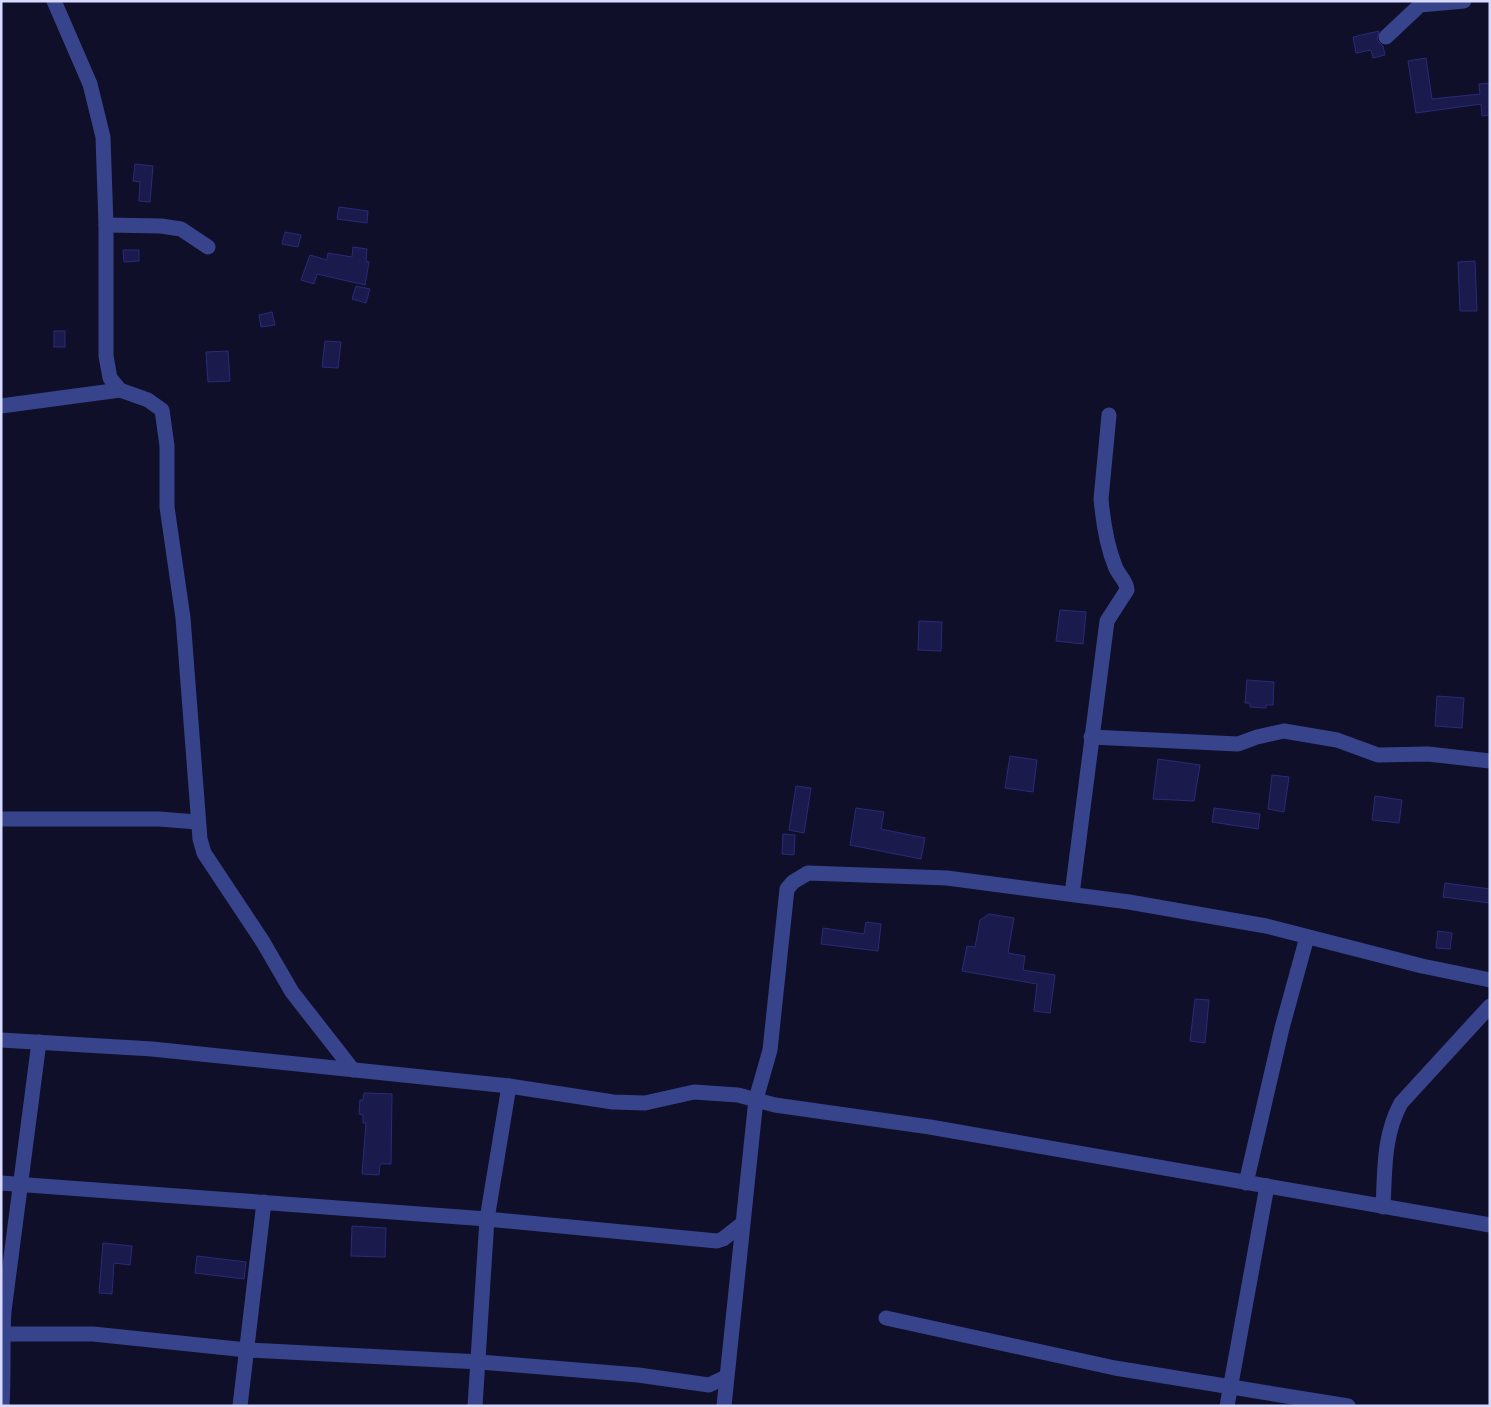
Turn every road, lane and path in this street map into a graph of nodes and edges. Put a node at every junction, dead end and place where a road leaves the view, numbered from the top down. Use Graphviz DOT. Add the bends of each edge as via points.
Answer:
graph roads {
  1 [pos="54,1"];
  2 [pos="1464,1"];
  3 [pos="1420,3"];
  4 [pos="1386,37"];
  5 [pos="106,225"];
  6 [pos="208,247"];
  7 [pos="120,390"];
  8 [pos="1,406"];
  9 [pos="1110,415"];
  10 [pos="1091,737"];
  11 [pos="1490,761"];
  12 [pos="1,819"];
  13 [pos="197,822"];
  14 [pos="1072,894"];
  15 [pos="1307,937"];
  16 [pos="1490,980"];
  17 [pos="1490,1006"];
  18 [pos="1,1040"];
  19 [pos="39,1042"];
  20 [pos="353,1070"];
  21 [pos="508,1086"];
  22 [pos="756,1099"];
  23 [pos="1,1182"];
  24 [pos="20,1183"];
  25 [pos="1246,1183"];
  26 [pos="1267,1186"];
  27 [pos="264,1202"];
  28 [pos="1383,1207"];
  29 [pos="487,1219"];
  30 [pos="742,1224"];
  31 [pos="1490,1225"];
  32 [pos="886,1318"];
  33 [pos="2,1334"];
  34 [pos="248,1350"];
  35 [pos="480,1362"];
  36 [pos="726,1377"];
  37 [pos="709,1385"];
  38 [pos="1230,1386"];
  39 [pos="724,1402"];
  40 [pos="2,1406"];
  41 [pos="240,1406"];
  42 [pos="475,1406"];
  43 [pos="1227,1406"];
  44 [pos="1348,1406"];
  1 -- 5 [label="street" via="90,84 103,137"];
  2 -- 3 [label="street"];
  3 -- 4 [label="street"];
  5 -- 6 [label="street" via="181,229"];
  5 -- 7 [label="street" via="106,356 110,378"];
  7 -- 8 [label="street"];
  7 -- 13 [label="street" via="148,400 162,410 167,446 168,507 183,618"];
  9 -- 10 [label="street" via="1102,513 1114,565 1127,584 1127,590 1107,621"];
  10 -- 11 [label="street" via="1238,744 1257,737 1293,732 1337,740 1378,755 1428,754"];
  10 -- 14 [label="street"];
  12 -- 13 [label="street"];
  13 -- 20 [label="street" via="204,853 292,992"];
  14 -- 15 [label="street" via="1266,926"];
  14 -- 22 [label="street" via="947,878 808,873 798,877 787,889 770,1050"];
  15 -- 16 [label="street"];
  15 -- 25 [label="street"];
  17 -- 28 [label="street" via="1401,1103 1386,1140"];
  18 -- 19 [label="street"];
  19 -- 20 [label="street" via="152,1049"];
  19 -- 24 [label="street"];
  20 -- 21 [label="street"];
  21 -- 22 [label="street" via="613,1102 645,1103 694,1092"];
  21 -- 29 [label="street"];
  22 -- 25 [label="street" via="775,1105 930,1127"];
  22 -- 30 [label="street"];
  23 -- 24 [label="street"];
  24 -- 27 [label="street"];
  24 -- 33 [label="street"];
  25 -- 26 [label="street"];
  26 -- 28 [label="street"];
  26 -- 38 [label="street"];
  27 -- 29 [label="street"];
  27 -- 34 [label="street"];
  28 -- 31 [label="street"];
  29 -- 30 [label="street" via="716,1241"];
  29 -- 35 [label="street"];
  30 -- 36 [label="street"];
  32 -- 38 [label="street" via="1115,1368"];
  33 -- 34 [label="street" via="93,1334"];
  33 -- 40 [label="street" via="5,1365"];
  34 -- 35 [label="street"];
  34 -- 41 [label="street"];
  35 -- 37 [label="street" via="638,1375"];
  35 -- 42 [label="street"];
  36 -- 37 [label="street"];
  36 -- 39 [label="street"];
  37 -- 39 [label="street"];
  38 -- 43 [label="street"];
  38 -- 44 [label="street"];
}
